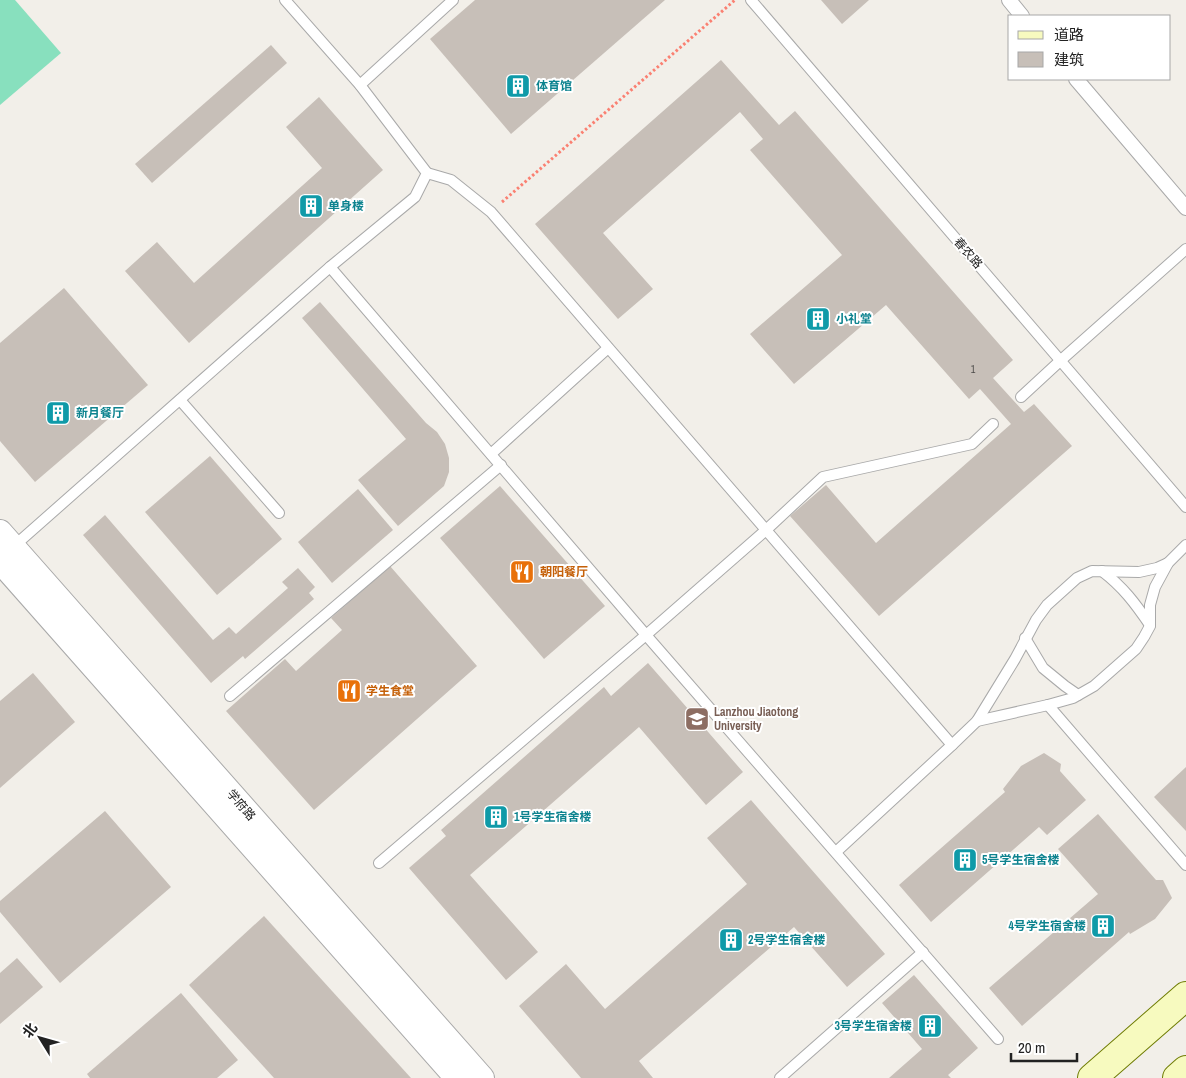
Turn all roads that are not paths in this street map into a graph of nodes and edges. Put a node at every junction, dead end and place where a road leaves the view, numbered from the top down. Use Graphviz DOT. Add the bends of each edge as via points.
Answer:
graph roads {
  1 [pos="284,0"];
  2 [pos="453,0"];
  3 [pos="751,0"];
  4 [pos="1008,0"];
  5 [pos="1021,15"];
  6 [pos="1077,80"];
  7 [pos="360,85"];
  8 [pos="427,173"];
  9 [pos="1186,208"];
  10 [pos="1186,250"];
  11 [pos="330,268"];
  12 [pos="608,348"];
  13 [pos="1060,361"];
  14 [pos="1022,397"];
  15 [pos="180,400"];
  16 [pos="993,424"];
  17 [pos="491,454"];
  18 [pos="501,465"];
  19 [pos="1186,507"];
  20 [pos="279,513"];
  21 [pos="766,530"];
  22 [pos="1186,544"];
  23 [pos="3,549"];
  24 [pos="1168,563"];
  25 [pos="1102,571"];
  26 [pos="1150,626"];
  27 [pos="646,634"];
  28 [pos="1025,638"];
  29 [pos="1078,695"];
  30 [pos="230,696"];
  31 [pos="1048,705"];
  32 [pos="977,721"];
  33 [pos="952,745"];
  34 [pos="836,852"];
  35 [pos="379,863"];
  36 [pos="1186,865"];
  37 [pos="923,952"];
  38 [pos="1186,996"];
  39 [pos="998,1039"];
  40 [pos="457,1078"];
  41 [pos="482,1078"];
  42 [pos="780,1078"];
  43 [pos="1092,1078"];
  1 -- 7 [label="lane"];
  2 -- 7 [label="lane"];
  3 -- 13 [label="lane, 春农路"];
  4 -- 5 [label="street"];
  6 -- 9 [label="street"];
  7 -- 8 [label="lane"];
  8 -- 11 [label="lane" via="415,197"];
  8 -- 12 [label="lane" via="451,180 491,212"];
  10 -- 13 [label="lane"];
  11 -- 15 [label="lane"];
  11 -- 17 [label="lane"];
  12 -- 17 [label="lane"];
  12 -- 21 [label="lane"];
  13 -- 14 [label="lane"];
  13 -- 19 [label="lane, 春农路"];
  15 -- 20 [label="lane"];
  15 -- 23 [label="lane"];
  16 -- 21 [label="lane" via="972,444 823,477"];
  17 -- 18 [label="lane"];
  18 -- 27 [label="lane"];
  18 -- 30 [label="lane"];
  21 -- 27 [label="lane"];
  21 -- 33 [label="lane"];
  22 -- 24 [label="lane"];
  23 -- 40 [label="street, 学府路"];
  23 -- 41 [label="street, 学府路"];
  24 -- 25 [label="lane" via="1139,572"];
  24 -- 26 [label="lane" via="1152,596"];
  25 -- 26 [label="lane" via="1136,604"];
  25 -- 28 [label="lane" via="1092,571 1077,578 1047,605"];
  26 -- 29 [label="lane" via="1136,648 1094,686"];
  27 -- 34 [label="lane"];
  27 -- 35 [label="lane"];
  28 -- 29 [label="lane" via="1043,668"];
  28 -- 32 [label="lane"];
  29 -- 31 [label="lane"];
  31 -- 32 [label="lane"];
  31 -- 36 [label="lane"];
  32 -- 33 [label="lane"];
  33 -- 34 [label="lane"];
  34 -- 37 [label="lane"];
  37 -- 39 [label="lane"];
  37 -- 42 [label="lane"];
  38 -- 43 [label="main road"];
}
